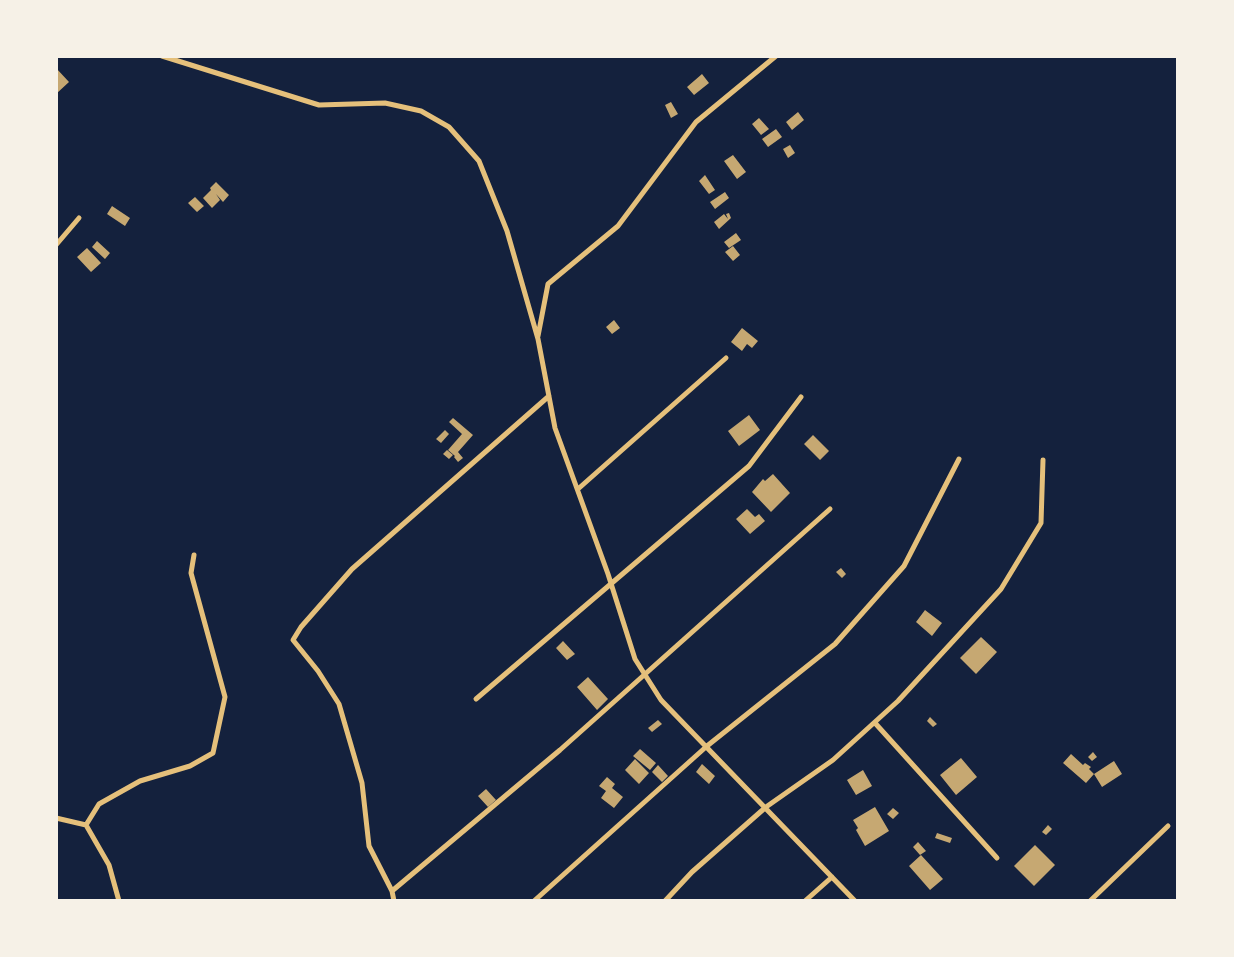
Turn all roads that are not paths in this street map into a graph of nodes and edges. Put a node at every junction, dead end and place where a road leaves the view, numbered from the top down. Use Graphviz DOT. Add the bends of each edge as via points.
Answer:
graph roads {
  1 [pos="162,56"];
  2 [pos="776,56"];
  3 [pos="79,218"];
  4 [pos="56,246"];
  5 [pos="538,340"];
  6 [pos="726,358"];
  7 [pos="549,396"];
  8 [pos="801,397"];
  9 [pos="959,459"];
  10 [pos="1043,460"];
  11 [pos="578,490"];
  12 [pos="830,509"];
  13 [pos="194,555"];
  14 [pos="610,583"];
  15 [pos="645,675"];
  16 [pos="476,699"];
  17 [pos="874,722"];
  18 [pos="707,746"];
  19 [pos="766,807"];
  20 [pos="56,818"];
  21 [pos="86,825"];
  22 [pos="1168,826"];
  23 [pos="997,858"];
  24 [pos="832,876"];
  25 [pos="392,891"];
  26 [pos="120,901"];
  27 [pos="394,901"];
  28 [pos="534,901"];
  29 [pos="665,901"];
  30 [pos="805,901"];
  31 [pos="855,901"];
  32 [pos="1090,901"];
  1 -- 5 [label="street" via="319,105 386,103 421,111 449,127 479,161 507,231"];
  2 -- 5 [label="street" via="696,122 618,226 548,284"];
  3 -- 4 [label="street"];
  5 -- 7 [label="street"];
  6 -- 11 [label="street"];
  7 -- 11 [label="street" via="556,428"];
  7 -- 25 [label="street" via="352,569 293,640 340,704 362,783 369,846"];
  8 -- 14 [label="street" via="748,466"];
  9 -- 18 [label="street" via="898,573 835,644"];
  10 -- 17 [label="street" via="1041,523 1001,589 898,701"];
  11 -- 14 [label="street"];
  12 -- 15 [label="street"];
  13 -- 21 [label="street" via="191,573 225,697 212,753 190,766 140,782 99,804"];
  14 -- 15 [label="street" via="635,659"];
  14 -- 16 [label="street"];
  15 -- 18 [label="street" via="662,700"];
  15 -- 25 [label="street"];
  17 -- 19 [label="street" via="833,760"];
  17 -- 23 [label="street"];
  18 -- 19 [label="street"];
  18 -- 28 [label="street"];
  19 -- 24 [label="street"];
  19 -- 29 [label="street" via="692,872"];
  20 -- 21 [label="street"];
  21 -- 26 [label="street" via="108,865"];
  22 -- 32 [label="street"];
  24 -- 30 [label="street"];
  24 -- 31 [label="street"];
  25 -- 27 [label="street"];
}
